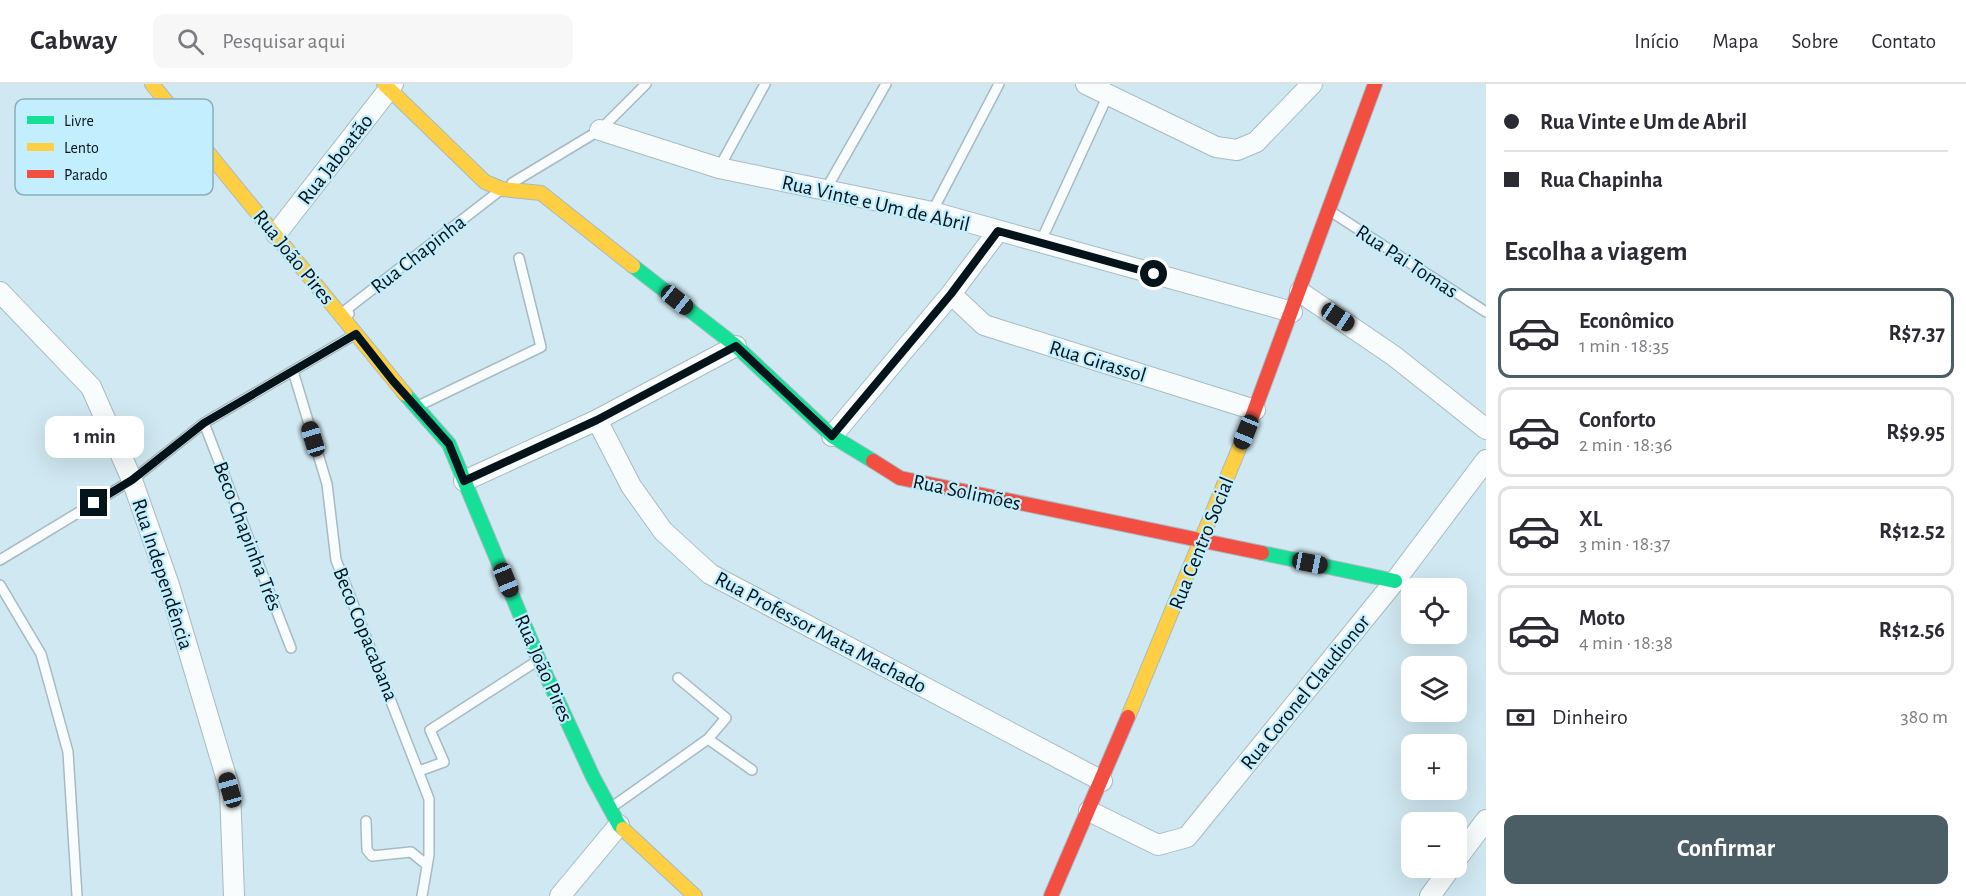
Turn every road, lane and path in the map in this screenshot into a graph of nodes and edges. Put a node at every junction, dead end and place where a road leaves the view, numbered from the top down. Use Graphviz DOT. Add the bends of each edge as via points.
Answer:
graph roads {
  1 [pos="152,84"];
  2 [pos="646,84"];
  3 [pos="765,84"];
  4 [pos="886,84"];
  5 [pos="999,84"];
  6 [pos="1086,84"];
  7 [pos="1312,84"];
  8 [pos="1375,84"];
  9 [pos="388,86"];
  10 [pos="1108,95"];
  11 [pos="164,99"];
  12 [pos="600,130"];
  13 [pos="213,158"];
  14 [pos="719,168"];
  15 [pos="502,189"];
  16 [pos="825,191"];
  17 [pos="1328,210"];
  18 [pos="932,212"];
  19 [pos="998,231"];
  20 [pos="276,234"];
  21 [pos="1040,243"];
  22 [pos="519,258"];
  23 [pos="0,292"];
  24 [pos="1300,292"];
  25 [pos="951,294"];
  26 [pos="1292,312"];
  27 [pos="1486,312"];
  28 [pos="356,334"];
  29 [pos="736,346"];
  30 [pos="293,371"];
  31 [pos="416,407"];
  32 [pos="1255,410"];
  33 [pos="597,420"];
  34 [pos="204,423"];
  35 [pos="1486,429"];
  36 [pos="832,436"];
  37 [pos="1486,460"];
  38 [pos="132,480"];
  39 [pos="464,481"];
  40 [pos="1203,541"];
  41 [pos="0,560"];
  42 [pos="1395,581"];
  43 [pos="0,585"];
  44 [pos="291,648"];
  45 [pos="539,660"];
  46 [pos="678,678"];
  47 [pos="708,739"];
  48 [pos="752,770"];
  49 [pos="419,771"];
  50 [pos="1102,782"];
  51 [pos="1089,811"];
  52 [pos="615,817"];
  53 [pos="1486,820"];
  54 [pos="366,821"];
  55 [pos="1467,845"];
  56 [pos="427,865"];
  57 [pos="1443,878"];
  58 [pos="77,896"];
  59 [pos="234,896"];
  60 [pos="422,896"];
  61 [pos="560,896"];
  62 [pos="695,896"];
  63 [pos="1052,896"];
  64 [pos="1430,896"];
  1 -- 11 [label="street, Rua João Pires"];
  2 -- 12 [label="lane, Rua Chapinha"];
  3 -- 14 [label="lane"];
  4 -- 16 [label="lane"];
  5 -- 18 [label="lane"];
  6 -- 10 [label="street"];
  7 -- 10 [label="street" via="1256,142 1237,150 1216,147"];
  8 -- 17 [label="street, Rua Centro Social"];
  9 -- 15 [label="street, Rua Solimões" via="485,182"];
  9 -- 20 [label="street, Rua Jaboatão"];
  10 -- 21 [label="lane"];
  12 -- 14 [label="street, Rua Vinte e Um de Abril"];
  12 -- 15 [label="lane, Rua Chapinha"];
  13 -- 20 [label="street, Rua João Pires"];
  14 -- 16 [label="street, Rua Vinte e Um de Abril"];
  15 -- 28 [label="lane, Rua Chapinha" via="347,309"];
  15 -- 29 [label="street, Rua Solimões" via="541,193"];
  16 -- 18 [label="street, Rua Vinte e Um de Abril"];
  17 -- 24 [label="street, Rua Centro Social"];
  17 -- 27 [label="lane, Rua Pai Tomas"];
  18 -- 19 [label="street, Rua Vinte e Um de Abril"];
  19 -- 21 [label="street, Rua Vinte e Um de Abril"];
  19 -- 25 [label="street"];
  20 -- 28 [label="street, Rua João Pires"];
  21 -- 26 [label="street, Rua Vinte e Um de Abril"];
  22 -- 31 [label="lane" via="541,347"];
  23 -- 38 [label="street, Rua Independência" via="91,387"];
  24 -- 26 [label="street, Rua Centro Social"];
  24 -- 35 [label="street" via="1394,356"];
  25 -- 32 [label="street, Rua Girassol" via="984,325"];
  25 -- 36 [label="street"];
  26 -- 32 [label="street, Rua Centro Social"];
  28 -- 30 [label="lane"];
  28 -- 31 [label="street, Rua João Pires"];
  29 -- 33 [label="street"];
  29 -- 36 [label="street, Rua Solimões"];
  30 -- 34 [label="lane"];
  30 -- 49 [label="lane, Beco Copacabana" via="327,484 336,560"];
  31 -- 39 [label="street, Rua João Pires" via="449,444"];
  32 -- 40 [label="street, Rua Centro Social"];
  33 -- 39 [label="street"];
  33 -- 50 [label="street, Rua Professor Mata Machado" via="632,486 663,531 710,574"];
  34 -- 38 [label="lane"];
  34 -- 44 [label="lane, Beco Chapinha Três"];
  36 -- 40 [label="street, Rua Solimões" via="900,478"];
  37 -- 42 [label="street, Rua Coronel Claudionor"];
  38 -- 41 [label="lane"];
  38 -- 59 [label="street, Rua Independência" via="169,585 230,790"];
  39 -- 45 [label="street, Rua João Pires"];
  40 -- 42 [label="street, Rua Solimões"];
  40 -- 50 [label="street, Rua Centro Social"];
  42 -- 51 [label="street, Rua Coronel Claudionor" via="1187,837 1158,845"];
  43 -- 58 [label="lane" via="41,654 68,752"];
  45 -- 49 [label="lane" via="430,730 444,762"];
  45 -- 52 [label="street, Rua João Pires"];
  46 -- 47 [label="lane" via="726,718"];
  47 -- 48 [label="lane"];
  47 -- 52 [label="lane"];
  49 -- 56 [label="lane, Beco Copacabana" via="429,799"];
  50 -- 51 [label="street, Rua Centro Social"];
  51 -- 63 [label="street, Rua Centro Social"];
  52 -- 61 [label="street"];
  52 -- 62 [label="street, Rua João Pires"];
  53 -- 55 [label="street"];
  54 -- 56 [label="lane" via="372,856 411,852"];
  56 -- 60 [label="lane, Beco Copacabana"];
  57 -- 64 [label="street"];
}
